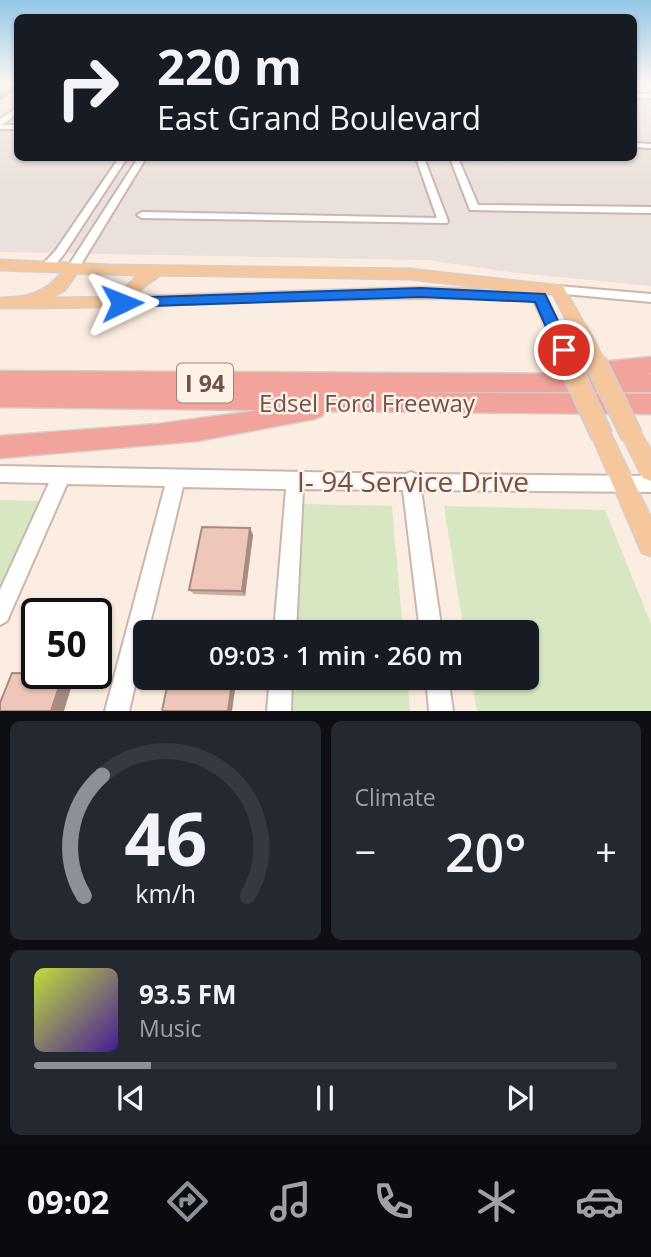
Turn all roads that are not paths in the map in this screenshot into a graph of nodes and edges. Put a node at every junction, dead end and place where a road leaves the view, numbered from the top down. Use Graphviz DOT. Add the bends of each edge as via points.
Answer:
graph roads {
  1 [pos="121,161"];
  2 [pos="140,161"];
  3 [pos="421,161"];
  4 [pos="455,161"];
  5 [pos="651,210"];
  6 [pos="142,215"];
  7 [pos="0,265"];
  8 [pos="47,267"];
  9 [pos="72,268"];
  10 [pos="157,271"];
  11 [pos="558,290"];
  12 [pos="537,292"];
  13 [pos="651,298"];
  14 [pos="138,302"];
  15 [pos="0,303"];
  16 [pos="27,303"];
  17 [pos="651,365"];
  18 [pos="0,380"];
  19 [pos="536,382"];
  20 [pos="651,383"];
  21 [pos="0,398"];
  22 [pos="345,401"];
  23 [pos="651,404"];
  24 [pos="0,447"];
  25 [pos="651,471"];
  26 [pos="0,474"];
  27 [pos="62,475"];
  28 [pos="176,478"];
  29 [pos="411,480"];
  30 [pos="295,481"];
  31 [pos="624,483"];
  32 [pos="651,484"];
  33 [pos="651,544"];
  34 [pos="0,614"];
  35 [pos="286,620"];
  36 [pos="429,620"];
  37 [pos="280,690"];
  38 [pos="439,690"];
  39 [pos="117,711"];
  40 [pos="279,711"];
  41 [pos="441,711"];
  1 -- 8 [label="street"];
  2 -- 9 [label="street"];
  3 -- 6 [label="street" via="443,221"];
  4 -- 5 [label="street" via="474,208"];
  7 -- 8 [label="main road"];
  8 -- 9 [label="main road"];
  9 -- 10 [label="main road"];
  9 -- 16 [label="main road" via="60,286"];
  10 -- 12 [label="main road" via="409,274"];
  10 -- 14 [label="main road" via="132,289"];
  11 -- 12 [label="main road"];
  11 -- 13 [label="street"];
  11 -- 25 [label="main road, bridge"];
  12 -- 14 [label="main road"];
  12 -- 31 [label="main road, bridge"];
  14 -- 16 [label="main road"];
  15 -- 16 [label="main road"];
  17 -- 19 [label="highway"];
  18 -- 19 [label="highway, Edsel Ford Freeway / I 94"];
  19 -- 20 [label="highway, Edsel Ford Freeway / I 94"];
  21 -- 22 [label="highway, Edsel Ford Freeway / I 94"];
  22 -- 23 [label="highway, Edsel Ford Freeway / I 94"];
  22 -- 24 [label="highway" via="260,422 114,440"];
  26 -- 27 [label="street, I- 94 Service Drive"];
  27 -- 28 [label="street, I- 94 Service Drive"];
  27 -- 34 [label="street"];
  28 -- 30 [label="street, I- 94 Service Drive"];
  28 -- 39 [label="street"];
  29 -- 30 [label="street, I- 94 Service Drive"];
  29 -- 31 [label="street, I- 94 Service Drive"];
  29 -- 36 [label="street"];
  30 -- 35 [label="street"];
  31 -- 32 [label="street, I- 94 Service Drive"];
  31 -- 33 [label="main road"];
  37 -- 40 [label="street"];
  38 -- 41 [label="street"];
}
